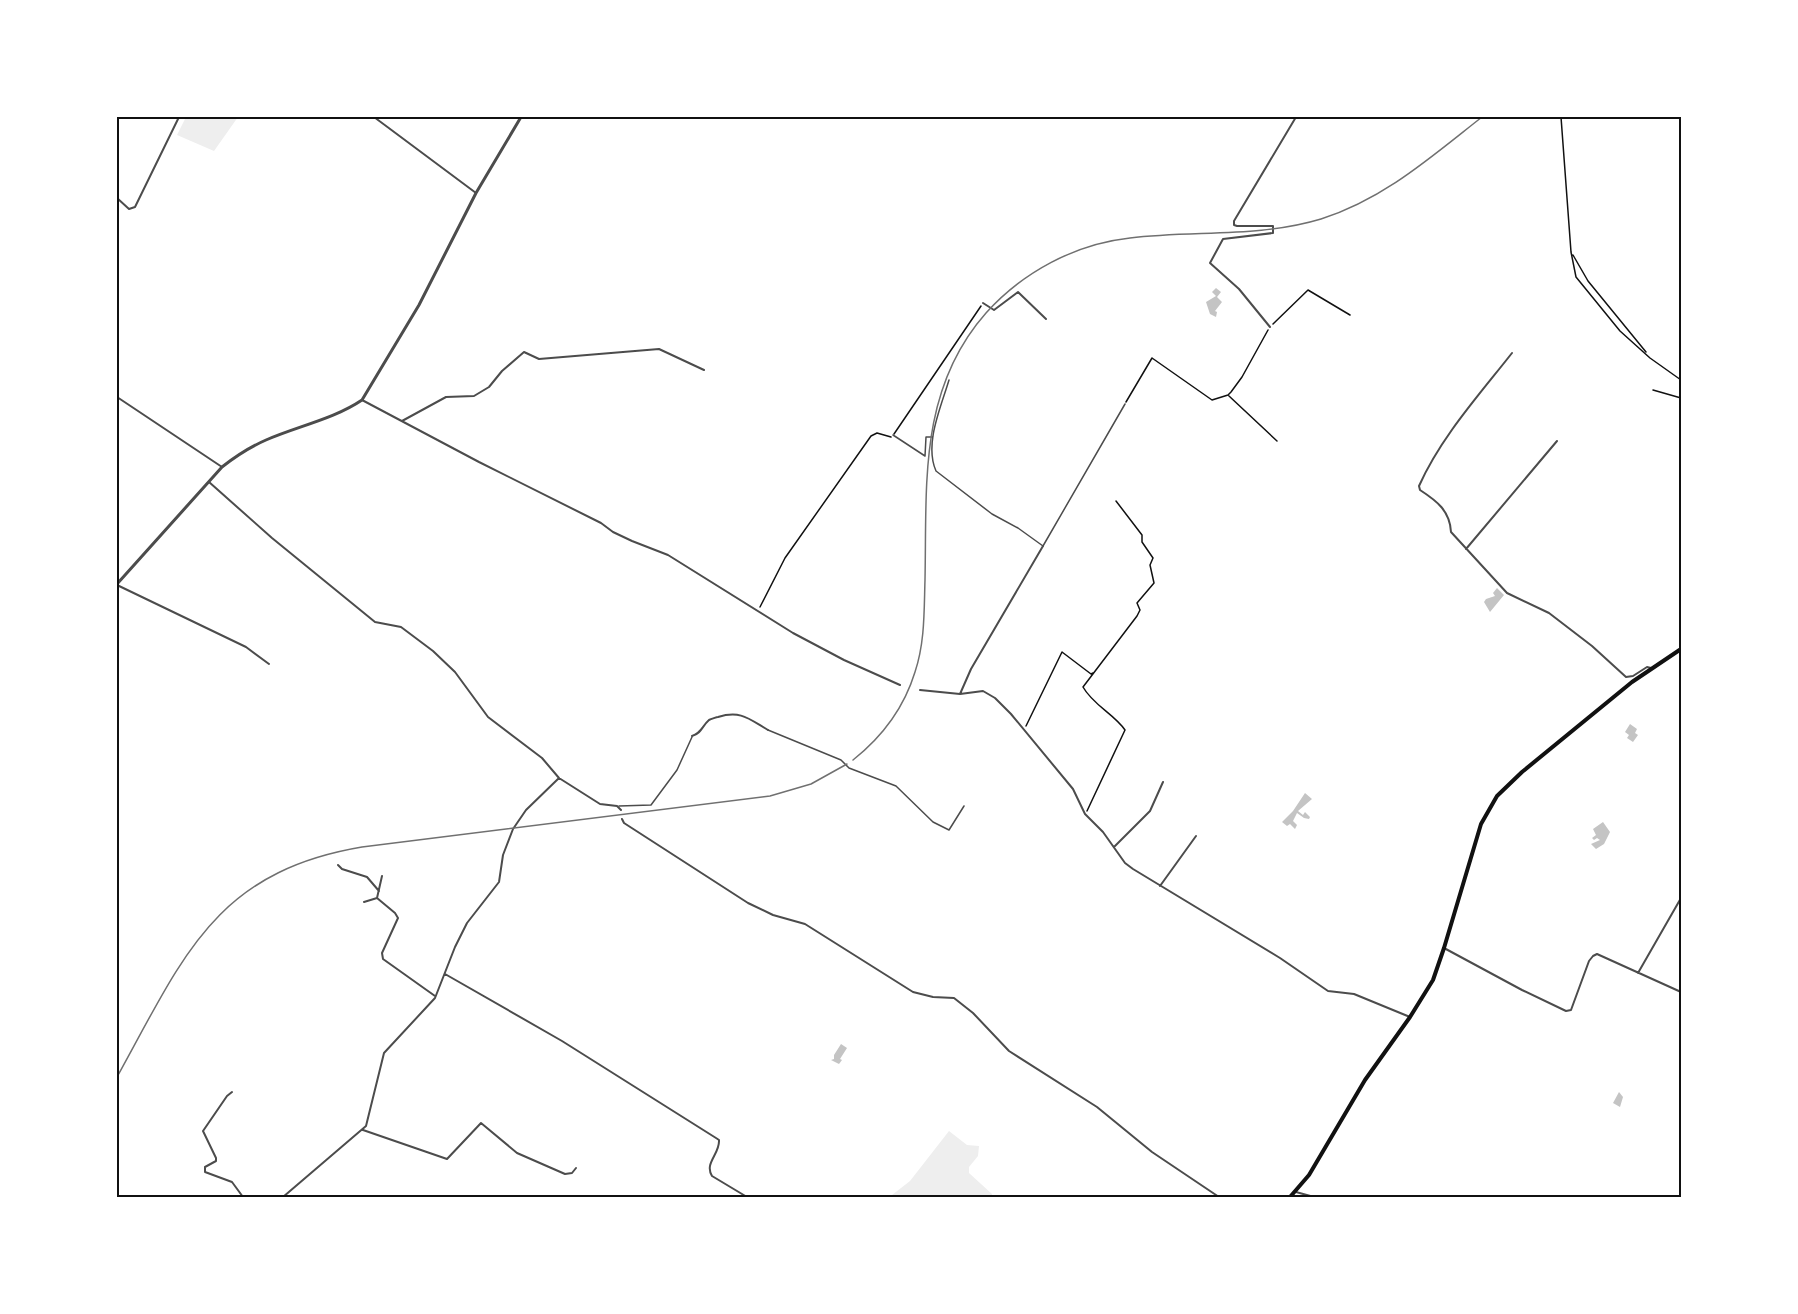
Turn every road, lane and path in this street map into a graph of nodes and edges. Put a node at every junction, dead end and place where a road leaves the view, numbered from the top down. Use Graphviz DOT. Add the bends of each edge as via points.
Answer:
graph roads {
  1 [pos="179,117"];
  2 [pos="374,117"];
  3 [pos="521,117"];
  4 [pos="1296,117"];
  5 [pos="1561,117"];
  6 [pos="476,193"];
  7 [pos="117,198"];
  8 [pos="1572,255"];
  9 [pos="983,303"];
  10 [pos="1350,315"];
  11 [pos="1046,319"];
  12 [pos="1270,327"];
  13 [pos="1512,353"];
  14 [pos="1648,355"];
  15 [pos="704,370"];
  16 [pos="949,380"];
  17 [pos="1681,380"];
  18 [pos="1653,390"];
  19 [pos="1228,395"];
  20 [pos="117,397"];
  21 [pos="1681,398"];
  22 [pos="362,400"];
  23 [pos="1125,404"];
  24 [pos="402,421"];
  25 [pos="893,435"];
  26 [pos="934,437"];
  27 [pos="1277,441"];
  28 [pos="1557,441"];
  29 [pos="222,467"];
  30 [pos="209,482"];
  31 [pos="1116,501"];
  32 [pos="1043,546"];
  33 [pos="1466,549"];
  34 [pos="117,585"];
  35 [pos="758,611"];
  36 [pos="1681,649"];
  37 [pos="269,664"];
  38 [pos="1651,668"];
  39 [pos="1095,672"];
  40 [pos="900,685"];
  41 [pos="920,690"];
  42 [pos="960,694"];
  43 [pos="768,730"];
  44 [pos="1024,730"];
  45 [pos="692,736"];
  46 [pos="559,778"];
  47 [pos="1163,782"];
  48 [pos="619,806"];
  49 [pos="964,806"];
  50 [pos="621,810"];
  51 [pos="1085,814"];
  52 [pos="622,819"];
  53 [pos="1196,836"];
  54 [pos="1114,847"];
  55 [pos="338,865"];
  56 [pos="382,876"];
  57 [pos="1160,886"];
  58 [pos="379,891"];
  59 [pos="377,898"];
  60 [pos="1681,898"];
  61 [pos="364,902"];
  62 [pos="1444,948"];
  63 [pos="1638,973"];
  64 [pos="445,974"];
  65 [pos="1681,992"];
  66 [pos="436,996"];
  67 [pos="1410,1017"];
  68 [pos="232,1092"];
  69 [pos="363,1130"];
  70 [pos="576,1168"];
  71 [pos="1296,1192"];
  72 [pos="243,1197"];
  73 [pos="283,1197"];
  74 [pos="747,1197"];
  75 [pos="1219,1197"];
  76 [pos="1290,1197"];
  77 [pos="1314,1197"];
  1 -- 7 [label="street" via="135,207 129,209"];
  2 -- 6 [label="street"];
  3 -- 6 [label="street"];
  4 -- 12 [label="street" via="1234,221 1237,226 1270,225 1273,232 1223,239 1210,263 1239,289"];
  5 -- 8 [label="path"];
  6 -- 22 [label="street" via="425,294"];
  8 -- 14 [label="path"];
  8 -- 14 [label="path" via="1579,282 1620,331"];
  9 -- 11 [label="street" via="994,310 1018,292"];
  9 -- 25 [label="path"];
  10 -- 12 [label="path" via="1308,290"];
  12 -- 19 [label="path"];
  13 -- 33 [label="street" via="1460,420 1419,486 1445,510 1451,532"];
  14 -- 17 [label="path"];
  15 -- 24 [label="street" via="659,349 539,359 524,352 489,387 474,396 446,398"];
  16 -- 26 [label="lane"];
  18 -- 21 [label="path"];
  19 -- 23 [label="path" via="1212,400 1152,358"];
  19 -- 27 [label="path"];
  20 -- 29 [label="street"];
  22 -- 24 [label="street"];
  22 -- 29 [label="street" via="260,442"];
  23 -- 32 [label="lane"];
  24 -- 35 [label="street" via="601,522 613,532 668,555"];
  25 -- 26 [label="lane" via="925,456 926,437"];
  25 -- 35 [label="path" via="871,436 785,558"];
  26 -- 32 [label="lane" via="932,462 936,471 992,514"];
  28 -- 33 [label="street"];
  29 -- 30 [label="street"];
  30 -- 34 [label="street"];
  30 -- 46 [label="street" via="375,622 400,627 433,651 456,672 488,717 542,758"];
  31 -- 39 [label="path" via="1142,535 1142,542 1153,558 1150,565 1154,583 1137,603 1137,616"];
  32 -- 42 [label="street"];
  33 -- 38 [label="street" via="1507,593 1549,613 1626,677"];
  34 -- 37 [label="street" via="246,647"];
  35 -- 40 [label="street" via="844,660"];
  36 -- 38 [label="main road"];
  38 -- 62 [label="main road" via="1497,796 1481,824"];
  39 -- 44 [label="path" via="1091,674 1062,652"];
  39 -- 51 [label="path" via="1084,691 1125,730"];
  41 -- 42 [label="street"];
  42 -- 44 [label="street" via="989,693"];
  43 -- 45 [label="street" via="737,713 710,719 702,731"];
  43 -- 49 [label="lane" via="896,786 933,822 949,830"];
  44 -- 51 [label="street" via="1073,789"];
  45 -- 48 [label="lane" via="677,770 651,805"];
  46 -- 48 [label="street" via="600,804"];
  46 -- 64 [label="street" via="526,810 513,829 505,847 499,882 467,923"];
  47 -- 54 [label="street" via="1150,811"];
  48 -- 50 [label="street"];
  51 -- 54 [label="street"];
  52 -- 75 [label="street" via="748,903 805,924 913,992 954,998 1009,1051 1097,1107 1152,1152"];
  53 -- 57 [label="street"];
  54 -- 57 [label="street" via="1125,863"];
  55 -- 58 [label="street" via="367,877"];
  56 -- 58 [label="street"];
  57 -- 67 [label="street" via="1328,991 1354,994"];
  58 -- 59 [label="street"];
  59 -- 61 [label="street"];
  59 -- 66 [label="street" via="398,918 383,959"];
  60 -- 63 [label="street"];
  62 -- 63 [label="street" via="1566,1011 1572,1008 1593,956 1599,955"];
  62 -- 67 [label="main road" via="1433,980"];
  63 -- 65 [label="street"];
  64 -- 66 [label="street"];
  64 -- 74 [label="street" via="719,1140 709,1173"];
  66 -- 69 [label="street" via="384,1053"];
  67 -- 71 [label="main road" via="1365,1080"];
  68 -- 72 [label="street" via="203,1131 216,1158 205,1167 205,1172 232,1182"];
  69 -- 70 [label="street" via="447,1159 481,1123 520,1155 564,1174"];
  69 -- 73 [label="street"];
  71 -- 76 [label="main road"];
  71 -- 77 [label="street"];
}
